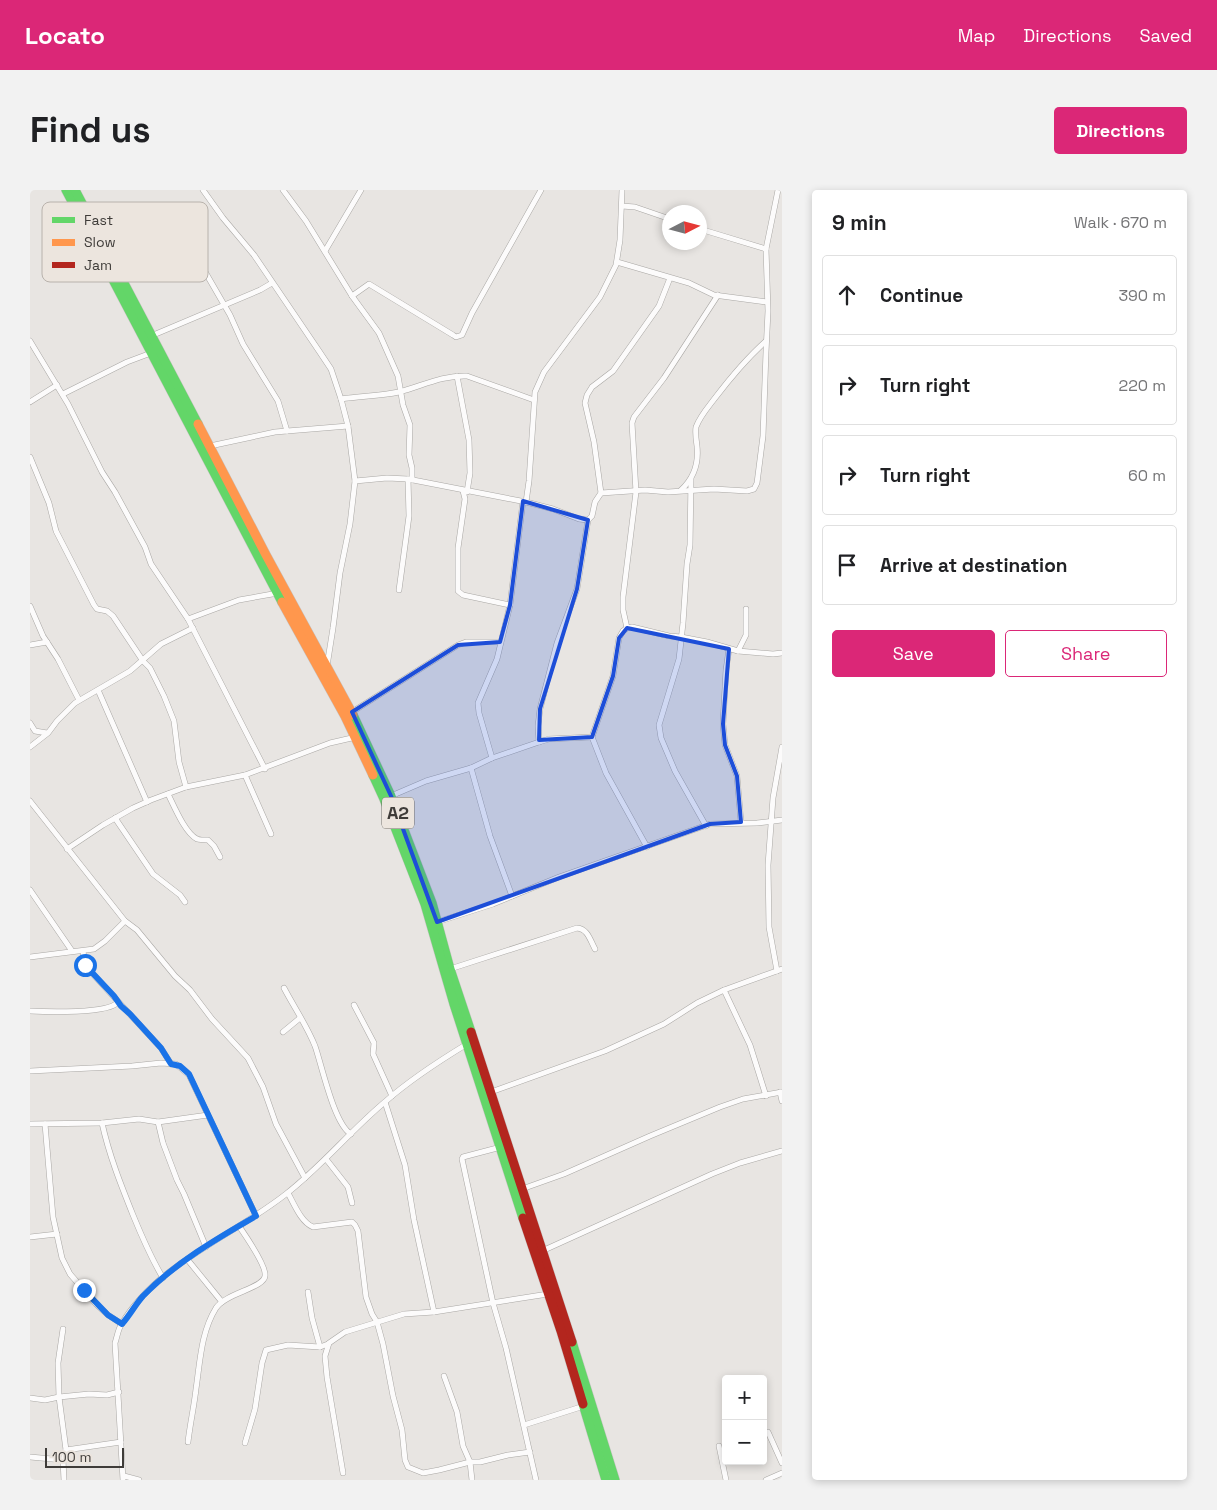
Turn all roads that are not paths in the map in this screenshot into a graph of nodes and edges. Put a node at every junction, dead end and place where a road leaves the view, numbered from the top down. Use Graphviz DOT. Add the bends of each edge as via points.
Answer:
graph roads {
  1 [pos="66,190"];
  2 [pos="75,190"];
  3 [pos="203,190"];
  4 [pos="283,190"];
  5 [pos="361,190"];
  6 [pos="541,190"];
  7 [pos="622,190"];
  8 [pos="778,190"];
  9 [pos="72,202"];
  10 [pos="81,202"];
  11 [pos="622,206"];
  12 [pos="662,216"];
  13 [pos="707,231"];
  14 [pos="766,249"];
  15 [pos="325,251"];
  16 [pos="617,262"];
  17 [pos="208,276"];
  18 [pos="670,278"];
  19 [pos="114,282"];
  20 [pos="123,282"];
  21 [pos="272,283"];
  22 [pos="718,295"];
  23 [pos="352,296"];
  24 [pos="767,302"];
  25 [pos="224,305"];
  26 [pos="151,337"];
  27 [pos="30,341"];
  28 [pos="766,341"];
  29 [pos="151,353"];
  30 [pos="457,376"];
  31 [pos="57,385"];
  32 [pos="402,391"];
  33 [pos="63,394"];
  34 [pos="341,399"];
  35 [pos="534,400"];
  36 [pos="30,402"];
  37 [pos="348,426"];
  38 [pos="288,431"];
  39 [pos="210,446"];
  40 [pos="30,457"];
  41 [pos="410,479"];
  42 [pos="691,479"];
  43 [pos="355,481"];
  44 [pos="681,490"];
  45 [pos="691,490"];
  46 [pos="465,491"];
  47 [pos="636,492"];
  48 [pos="600,493"];
  49 [pos="524,502"];
  50 [pos="588,520"];
  51 [pos="399,590"];
  52 [pos="278,593"];
  53 [pos="510,605"];
  54 [pos="30,606"];
  55 [pos="746,609"];
  56 [pos="188,618"];
  57 [pos="193,628"];
  58 [pos="627,628"];
  59 [pos="681,637"];
  60 [pos="47,642"];
  61 [pos="500,642"];
  62 [pos="30,645"];
  63 [pos="729,649"];
  64 [pos="738,650"];
  65 [pos="782,653"];
  66 [pos="143,661"];
  67 [pos="326,668"];
  68 [pos="98,690"];
  69 [pos="79,700"];
  70 [pos="352,712"];
  71 [pos="30,723"];
  72 [pos="48,733"];
  73 [pos="356,737"];
  74 [pos="592,737"];
  75 [pos="539,742"];
  76 [pos="30,747"];
  77 [pos="782,747"];
  78 [pos="492,758"];
  79 [pos="265,768"];
  80 [pos="471,768"];
  81 [pos="244,775"];
  82 [pos="186,787"];
  83 [pos="168,794"];
  84 [pos="391,796"];
  85 [pos="30,801"];
  86 [pos="147,802"];
  87 [pos="115,818"];
  88 [pos="782,820"];
  89 [pos="741,822"];
  90 [pos="771,822"];
  91 [pos="706,826"];
  92 [pos="271,834"];
  93 [pos="647,848"];
  94 [pos="67,849"];
  95 [pos="220,857"];
  96 [pos="30,890"];
  97 [pos="512,896"];
  98 [pos="185,902"];
  99 [pos="126,921"];
  100 [pos="437,922"];
  101 [pos="594,949"];
  102 [pos="72,951"];
  103 [pos="83,951"];
  104 [pos="30,957"];
  105 [pos="450,969"];
  106 [pos="779,970"];
  107 [pos="284,988"];
  108 [pos="724,990"];
  109 [pos="118,1002"];
  110 [pos="354,1005"];
  111 [pos="30,1012"];
  112 [pos="300,1018"];
  113 [pos="283,1032"];
  114 [pos="467,1044"];
  115 [pos="171,1064"];
  116 [pos="30,1071"];
  117 [pos="491,1092"];
  118 [pos="781,1092"];
  119 [pos="392,1096"];
  120 [pos="766,1096"];
  121 [pos="782,1101"];
  122 [pos="385,1102"];
  123 [pos="208,1115"];
  124 [pos="158,1122"];
  125 [pos="102,1123"];
  126 [pos="30,1124"];
  127 [pos="44,1124"];
  128 [pos="350,1134"];
  129 [pos="501,1147"];
  130 [pos="782,1151"];
  131 [pos="326,1159"];
  132 [pos="305,1178"];
  133 [pos="522,1189"];
  134 [pos="288,1193"];
  135 [pos="352,1203"];
  136 [pos="256,1216"];
  137 [pos="238,1226"];
  138 [pos="57,1234"];
  139 [pos="30,1237"];
  140 [pos="206,1247"];
  141 [pos="542,1251"];
  142 [pos="187,1259"];
  143 [pos="163,1278"];
  144 [pos="308,1292"];
  145 [pos="548,1294"];
  146 [pos="222,1302"];
  147 [pos="493,1303"];
  148 [pos="434,1312"];
  149 [pos="377,1322"];
  150 [pos="122,1324"];
  151 [pos="63,1329"];
  152 [pos="329,1343"];
  153 [pos="320,1347"];
  154 [pos="444,1376"];
  155 [pos="118,1392"];
  156 [pos="59,1397"];
  157 [pos="30,1398"];
  158 [pos="584,1406"];
  159 [pos="524,1425"];
  160 [pos="768,1432"];
  161 [pos="121,1442"];
  162 [pos="188,1442"];
  163 [pos="245,1444"];
  164 [pos="719,1446"];
  165 [pos="66,1450"];
  166 [pos="530,1452"];
  167 [pos="30,1457"];
  168 [pos="63,1460"];
  169 [pos="470,1462"];
  170 [pos="782,1463"];
  171 [pos="343,1473"];
  172 [pos="782,1473"];
  173 [pos="123,1478"];
  174 [pos="64,1480"];
  175 [pos="139,1480"];
  176 [pos="472,1480"];
  177 [pos="536,1480"];
  178 [pos="606,1480"];
  179 [pos="615,1480"];
  180 [pos="726,1480"];
  181 [pos="766,1480"];
  1 -- 9 [label="highway, A2"];
  2 -- 10 [label="highway, A2"];
  3 -- 21 [label="street"];
  4 -- 15 [label="street"];
  5 -- 15 [label="street"];
  6 -- 23 [label="street" via="462,335 456,337 369,284"];
  7 -- 11 [label="street"];
  8 -- 14 [label="street"];
  11 -- 12 [label="street"];
  11 -- 16 [label="street"];
  13 -- 14 [label="street"];
  14 -- 24 [label="street"];
  15 -- 23 [label="street"];
  16 -- 18 [label="street"];
  16 -- 35 [label="street" via="600,297 541,378"];
  17 -- 25 [label="street"];
  18 -- 22 [label="street" via="689,282"];
  18 -- 48 [label="street" via="659,306 612,371 587,395 585,403"];
  19 -- 29 [label="highway, A2"];
  20 -- 26 [label="highway, A2"];
  21 -- 25 [label="street"];
  21 -- 34 [label="street" via="327,363"];
  22 -- 24 [label="street"];
  22 -- 47 [label="street" via="664,378 634,417"];
  23 -- 32 [label="street" via="379,333"];
  24 -- 28 [label="street"];
  25 -- 26 [label="street"];
  25 -- 38 [label="street" via="243,344 278,401"];
  26 -- 39 [label="highway, A2"];
  27 -- 31 [label="street"];
  28 -- 42 [label="street" via="737,370 699,421 695,434 698,459"];
  28 -- 45 [label="street" via="763,436 757,484 747,491"];
  29 -- 33 [label="street"];
  29 -- 52 [label="highway, A2"];
  30 -- 32 [label="street" via="418,384"];
  30 -- 35 [label="street" via="467,376"];
  30 -- 46 [label="street" via="469,440 470,473"];
  31 -- 33 [label="street"];
  31 -- 36 [label="street"];
  32 -- 34 [label="street"];
  32 -- 41 [label="street" via="410,431"];
  33 -- 56 [label="street" via="151,564"];
  34 -- 37 [label="street"];
  35 -- 49 [label="street" via="529,481"];
  37 -- 38 [label="street"];
  37 -- 43 [label="street"];
  38 -- 39 [label="street"];
  39 -- 67 [label="highway, A2"];
  40 -- 66 [label="street" via="49,503 56,532 94,605 113,616"];
  41 -- 43 [label="street"];
  41 -- 46 [label="street"];
  41 -- 51 [label="street" via="409,516"];
  42 -- 44 [label="street"];
  42 -- 45 [label="street"];
  43 -- 67 [label="street"];
  44 -- 45 [label="street"];
  44 -- 47 [label="street"];
  45 -- 59 [label="street" via="690,545"];
  46 -- 49 [label="street"];
  46 -- 53 [label="street" via="458,548 458,591 463,595"];
  47 -- 48 [label="street"];
  47 -- 58 [label="street" via="623,597"];
  48 -- 50 [label="street"];
  49 -- 50 [label="street"];
  49 -- 53 [label="street"];
  50 -- 75 [label="street" via="577,589 557,643 540,709"];
  52 -- 56 [label="street" via="239,600"];
  52 -- 73 [label="highway, A2"];
  53 -- 61 [label="street"];
  54 -- 60 [label="street"];
  55 -- 64 [label="street" via="746,634"];
  56 -- 57 [label="street"];
  57 -- 66 [label="street" via="161,644"];
  57 -- 79 [label="street"];
  58 -- 59 [label="street"];
  58 -- 74 [label="street" via="619,638 616,664"];
  59 -- 63 [label="street"];
  59 -- 91 [label="street" via="659,731 675,771"];
  60 -- 62 [label="street"];
  60 -- 69 [label="street"];
  61 -- 70 [label="street" via="458,645"];
  61 -- 78 [label="street" via="494,667 478,705"];
  63 -- 64 [label="street"];
  63 -- 89 [label="street" via="723,724 725,745 737,776"];
  64 -- 65 [label="street"];
  66 -- 68 [label="street"];
  66 -- 82 [label="street" via="150,668 171,712 178,762"];
  67 -- 70 [label="highway, A2"];
  68 -- 69 [label="street"];
  68 -- 86 [label="street"];
  69 -- 72 [label="street"];
  70 -- 84 [label="highway, A2"];
  71 -- 72 [label="street" via="36,731"];
  72 -- 76 [label="street"];
  73 -- 79 [label="street" via="330,743"];
  73 -- 114 [label="highway, A2" via="425,904"];
  74 -- 75 [label="street"];
  74 -- 93 [label="street" via="606,772"];
  75 -- 78 [label="street"];
  77 -- 90 [label="street"];
  78 -- 80 [label="street"];
  79 -- 81 [label="street"];
  80 -- 84 [label="street" via="426,781"];
  80 -- 97 [label="street" via="490,836"];
  81 -- 82 [label="street"];
  81 -- 92 [label="street"];
  82 -- 83 [label="street"];
  83 -- 86 [label="street"];
  83 -- 95 [label="street" via="192,836 208,840"];
  84 -- 100 [label="highway, A2"];
  85 -- 94 [label="street"];
  86 -- 87 [label="street"];
  87 -- 94 [label="street"];
  87 -- 98 [label="street" via="153,874"];
  88 -- 90 [label="street"];
  89 -- 90 [label="street"];
  89 -- 91 [label="street"];
  90 -- 106 [label="street" via="768,865 770,927"];
  91 -- 93 [label="street"];
  93 -- 97 [label="street"];
  94 -- 99 [label="street"];
  96 -- 102 [label="street"];
  97 -- 100 [label="street"];
  99 -- 103 [label="street" via="100,945"];
  99 -- 132 [label="street" via="248,1058 276,1124"];
  100 -- 105 [label="highway, A2"];
  101 -- 105 [label="street" via="587,932 577,928"];
  102 -- 103 [label="street"];
  102 -- 104 [label="street"];
  103 -- 109 [label="street" via="85,965"];
  105 -- 117 [label="highway, A2"];
  106 -- 108 [label="street"];
  107 -- 112 [label="street"];
  108 -- 117 [label="street" via="664,1024 605,1051"];
  108 -- 120 [label="street" via="750,1045"];
  109 -- 111 [label="street" via="104,1009"];
  109 -- 115 [label="street" via="161,1048"];
  110 -- 119 [label="street" via="374,1043 373,1054"];
  112 -- 113 [label="street"];
  112 -- 128 [label="street" via="314,1045 339,1120"];
  114 -- 119 [label="street"];
  114 -- 129 [label="highway, A2"];
  115 -- 116 [label="street"];
  115 -- 123 [label="street" via="180,1066 189,1074"];
  117 -- 133 [label="highway, A2"];
  118 -- 120 [label="street"];
  118 -- 121 [label="street"];
  119 -- 122 [label="street"];
  120 -- 133 [label="street" via="720,1107"];
  122 -- 128 [label="street"];
  122 -- 148 [label="street" via="405,1165"];
  123 -- 124 [label="street"];
  123 -- 136 [label="street"];
  124 -- 125 [label="street" via="139,1119"];
  124 -- 140 [label="street" via="177,1180"];
  125 -- 127 [label="street"];
  125 -- 143 [label="street" via="108,1149 140,1234"];
  126 -- 127 [label="street"];
  127 -- 138 [label="street"];
  128 -- 131 [label="street"];
  129 -- 145 [label="highway, A2"];
  129 -- 147 [label="street" via="462,1158"];
  130 -- 141 [label="street" via="712,1174"];
  131 -- 132 [label="street"];
  131 -- 135 [label="street" via="348,1187"];
  132 -- 134 [label="street"];
  133 -- 141 [label="highway, A2"];
  134 -- 136 [label="street"];
  134 -- 149 [label="street" via="309,1226 355,1224 366,1298"];
  136 -- 137 [label="street"];
  137 -- 140 [label="street"];
  137 -- 146 [label="street" via="266,1273 261,1283"];
  138 -- 139 [label="street"];
  138 -- 150 [label="street" via="62,1258 70,1274 108,1315"];
  140 -- 142 [label="street"];
  141 -- 179 [label="highway, A2"];
  142 -- 143 [label="street"];
  142 -- 146 [label="street"];
  143 -- 150 [label="street"];
  144 -- 153 [label="street"];
  145 -- 147 [label="street"];
  145 -- 158 [label="highway, A2"];
  146 -- 162 [label="street" via="210,1321 201,1348"];
  147 -- 148 [label="street"];
  147 -- 159 [label="street"];
  148 -- 149 [label="street" via="404,1314"];
  149 -- 152 [label="street" via="345,1332"];
  149 -- 169 [label="street" via="408,1468 423,1473"];
  150 -- 155 [label="street" via="115,1343"];
  151 -- 156 [label="street" via="58,1363"];
  152 -- 153 [label="street"];
  152 -- 171 [label="street" via="325,1356 327,1377"];
  153 -- 163 [label="street" via="288,1345 266,1350"];
  154 -- 169 [label="street"];
  155 -- 156 [label="street"];
  155 -- 161 [label="street"];
  156 -- 157 [label="street" via="45,1400"];
  156 -- 165 [label="street"];
  158 -- 159 [label="street"];
  158 -- 178 [label="highway, A2"];
  159 -- 166 [label="street"];
  160 -- 170 [label="street"];
  161 -- 165 [label="street"];
  161 -- 173 [label="street"];
  164 -- 180 [label="street"];
  165 -- 168 [label="street"];
  166 -- 169 [label="street"];
  166 -- 177 [label="street"];
  167 -- 168 [label="street"];
  168 -- 174 [label="street"];
  169 -- 176 [label="street"];
  172 -- 181 [label="street"];
  173 -- 175 [label="street"];
}
